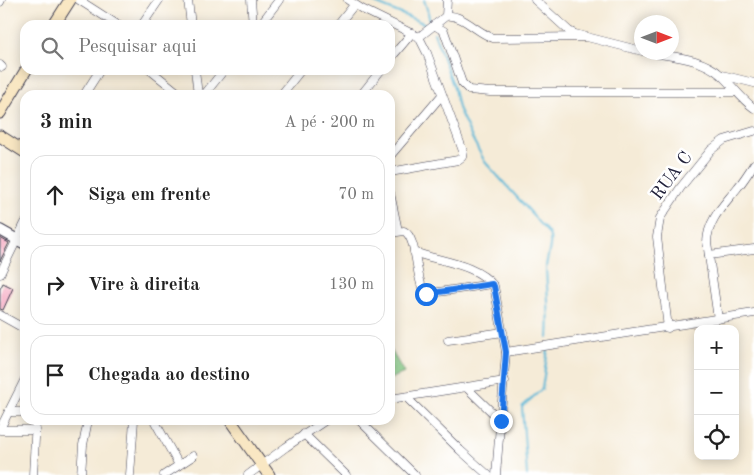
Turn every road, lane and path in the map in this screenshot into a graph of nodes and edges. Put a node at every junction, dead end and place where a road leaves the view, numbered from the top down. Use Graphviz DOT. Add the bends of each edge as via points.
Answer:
graph roads {
  1 [pos="70,0"];
  2 [pos="79,0"];
  3 [pos="159,0"];
  4 [pos="188,0"];
  5 [pos="251,0"];
  6 [pos="279,0"];
  7 [pos="447,0"];
  8 [pos="535,0"];
  9 [pos="351,3"];
  10 [pos="446,16"];
  11 [pos="57,20"];
  12 [pos="110,20"];
  13 [pos="145,20"];
  14 [pos="190,20"];
  15 [pos="253,20"];
  16 [pos="264,20"];
  17 [pos="341,20"];
  18 [pos="386,20"];
  19 [pos="395,25"];
  20 [pos="434,25"];
  21 [pos="412,33"];
  22 [pos="419,37"];
  23 [pos="584,37"];
  24 [pos="634,49"];
  25 [pos="395,53"];
  26 [pos="679,58"];
  27 [pos="23,75"];
  28 [pos="97,75"];
  29 [pos="156,75"];
  30 [pos="196,75"];
  31 [pos="220,75"];
  32 [pos="298,75"];
  33 [pos="377,75"];
  34 [pos="721,75"];
  35 [pos="754,83"];
  36 [pos="87,90"];
  37 [pos="175,90"];
  38 [pos="197,90"];
  39 [pos="208,90"];
  40 [pos="285,90"];
  41 [pos="365,90"];
  42 [pos="736,92"];
  43 [pos="442,95"];
  44 [pos="754,108"];
  45 [pos="0,113"];
  46 [pos="754,131"];
  47 [pos="0,136"];
  48 [pos="20,149"];
  49 [pos="395,150"];
  50 [pos="754,164"];
  51 [pos="395,171"];
  52 [pos="0,230"];
  53 [pos="395,232"];
  54 [pos="20,241"];
  55 [pos="20,244"];
  56 [pos="754,249"];
  57 [pos="414,252"];
  58 [pos="709,255"];
  59 [pos="0,274"];
  60 [pos="492,284"];
  61 [pos="754,313"];
  62 [pos="0,315"];
  63 [pos="718,320"];
  64 [pos="20,326"];
  65 [pos="668,328"];
  66 [pos="503,332"];
  67 [pos="448,340"];
  68 [pos="506,352"];
  69 [pos="505,381"];
  70 [pos="466,388"];
  71 [pos="20,389"];
  72 [pos="406,397"];
  73 [pos="395,398"];
  74 [pos="9,412"];
  75 [pos="20,412"];
  76 [pos="501,421"];
  77 [pos="36,425"];
  78 [pos="87,425"];
  79 [pos="134,425"];
  80 [pos="157,425"];
  81 [pos="234,425"];
  82 [pos="318,425"];
  83 [pos="363,425"];
  84 [pos="0,430"];
  85 [pos="36,430"];
  86 [pos="304,434"];
  87 [pos="193,456"];
  88 [pos="180,465"];
  89 [pos="266,470"];
  90 [pos="33,475"];
  91 [pos="81,475"];
  92 [pos="130,475"];
  93 [pos="164,475"];
  94 [pos="248,475"];
  95 [pos="346,475"];
  96 [pos="416,475"];
  97 [pos="488,475"];
  98 [pos="496,475"];
  1 -- 11 [label="main road"];
  2 -- 12 [label="street"];
  3 -- 13 [label="street"];
  4 -- 14 [label="street"];
  5 -- 15 [label="street"];
  6 -- 16 [label="street"];
  7 -- 10 [label="street"];
  8 -- 23 [label="street" via="568,30"];
  9 -- 17 [label="street"];
  9 -- 18 [label="street"];
  10 -- 20 [label="street"];
  10 -- 23 [label="street" via="454,16 493,38"];
  19 -- 21 [label="street"];
  20 -- 22 [label="street"];
  20 -- 42 [label="street" via="444,31 462,83 469,90"];
  21 -- 22 [label="street"];
  21 -- 25 [label="street"];
  22 -- 43 [label="street"];
  23 -- 24 [label="street"];
  26 -- 34 [label="street" via="699,62"];
  27 -- 45 [label="main road"];
  28 -- 36 [label="street"];
  29 -- 37 [label="street"];
  30 -- 38 [label="street"];
  31 -- 39 [label="street"];
  32 -- 40 [label="street"];
  33 -- 41 [label="street"];
  34 -- 35 [label="street"];
  34 -- 42 [label="street"];
  42 -- 44 [label="street"];
  43 -- 49 [label="street"];
  43 -- 51 [label="street" via="462,156 458,160"];
  46 -- 65 [label="street, RUA C" via="724,140 711,150 660,218 657,237"];
  47 -- 48 [label="main road"];
  50 -- 58 [label="street" via="713,218 706,242"];
  52 -- 54 [label="street"];
  53 -- 57 [label="street" via="407,233"];
  55 -- 59 [label="street"];
  56 -- 58 [label="street"];
  57 -- 60 [label="street" via="464,267"];
  57 -- 60 [label="street" via="421,287 426,294"];
  58 -- 63 [label="street"];
  60 -- 66 [label="street"];
  61 -- 63 [label="street"];
  62 -- 64 [label="street"];
  63 -- 65 [label="street"];
  65 -- 68 [label="street"];
  66 -- 67 [label="street"];
  66 -- 68 [label="street"];
  68 -- 69 [label="street"];
  69 -- 70 [label="street"];
  69 -- 76 [label="street"];
  70 -- 72 [label="street"];
  70 -- 76 [label="street"];
  71 -- 74 [label="street"];
  72 -- 73 [label="street"];
  72 -- 97 [label="street"];
  74 -- 75 [label="street"];
  74 -- 84 [label="street"];
  76 -- 98 [label="street"];
  77 -- 85 [label="street"];
  78 -- 91 [label="street"];
  79 -- 92 [label="street"];
  80 -- 88 [label="street"];
  81 -- 89 [label="main road"];
  82 -- 86 [label="street"];
  83 -- 96 [label="street"];
  84 -- 85 [label="street"];
  85 -- 90 [label="street"];
  86 -- 89 [label="street"];
  86 -- 95 [label="street"];
  87 -- 88 [label="street"];
  88 -- 93 [label="street"];
  89 -- 94 [label="street"];
}
